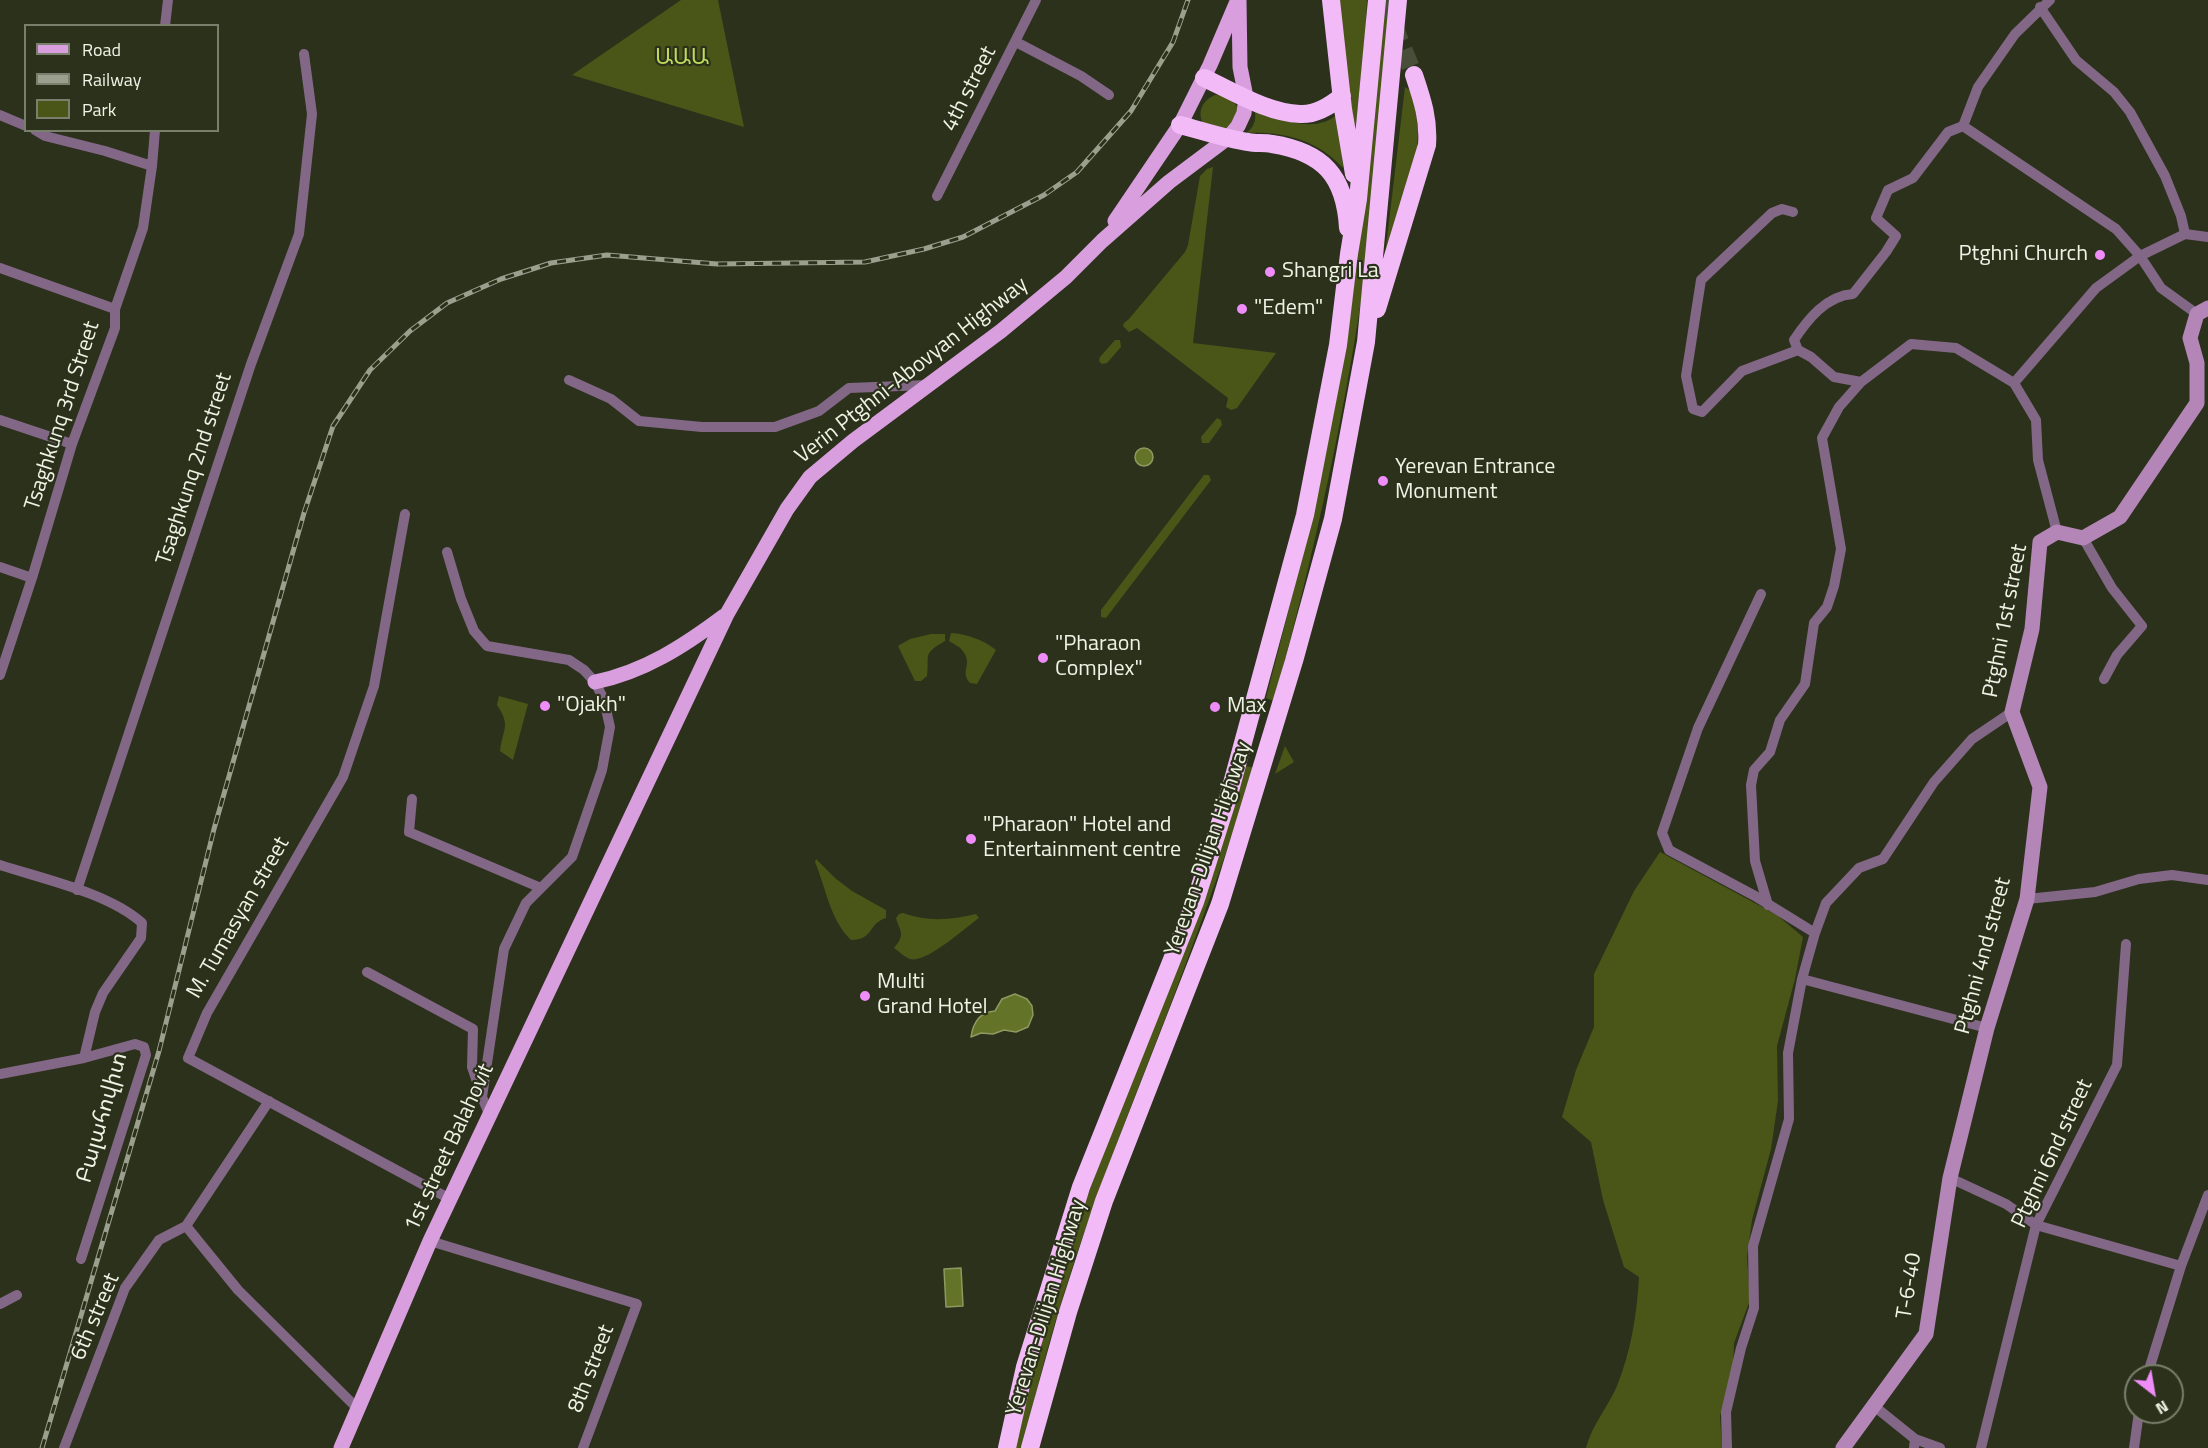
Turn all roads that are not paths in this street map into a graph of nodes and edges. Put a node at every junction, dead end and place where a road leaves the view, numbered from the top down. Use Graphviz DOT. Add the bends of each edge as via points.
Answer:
graph roads {
  1 [pos="168,0"];
  2 [pos="1036,0"];
  3 [pos="1239,0"];
  4 [pos="1331,0"];
  5 [pos="1377,0"];
  6 [pos="1398,0"];
  7 [pos="2050,0"];
  8 [pos="2040,7"];
  9 [pos="165,24"];
  10 [pos="1016,42"];
  11 [pos="304,54"];
  12 [pos="1414,75"];
  13 [pos="1204,78"];
  14 [pos="1109,95"];
  15 [pos="1342,96"];
  16 [pos="1246,97"];
  17 [pos="0,115"];
  18 [pos="24,125"];
  19 [pos="1180,125"];
  20 [pos="1964,126"];
  21 [pos="38,132"];
  22 [pos="155,132"];
  23 [pos="1229,137"];
  24 [pos="152,166"];
  25 [pos="937,196"];
  26 [pos="1358,200"];
  27 [pos="1792,212"];
  28 [pos="2185,234"];
  29 [pos="2208,237"];
  30 [pos="1102,241"];
  31 [pos="1349,254"];
  32 [pos="2140,256"];
  33 [pos="0,268"];
  34 [pos="115,309"];
  35 [pos="2202,311"];
  36 [pos="1366,342"];
  37 [pos="1798,350"];
  38 [pos="569,380"];
  39 [pos="1862,382"];
  40 [pos="2014,383"];
  41 [pos="928,385"];
  42 [pos="2202,405"];
  43 [pos="0,420"];
  44 [pos="72,444"];
  45 [pos="405,514"];
  46 [pos="2057,532"];
  47 [pos="2083,538"];
  48 [pos="447,552"];
  49 [pos="0,567"];
  50 [pos="32,578"];
  51 [pos="1761,594"];
  52 [pos="727,614"];
  53 [pos="0,675"];
  54 [pos="2104,679"];
  55 [pos="595,682"];
  56 [pos="2012,712"];
  57 [pos="412,799"];
  58 [pos="0,865"];
  59 [pos="607,871"];
  60 [pos="2208,880"];
  61 [pos="541,888"];
  62 [pos="77,890"];
  63 [pos="2027,899"];
  64 [pos="1768,905"];
  65 [pos="1815,933"];
  66 [pos="2126,944"];
  67 [pos="367,972"];
  68 [pos="1802,979"];
  69 [pos="1986,1028"];
  70 [pos="84,1058"];
  71 [pos="0,1074"];
  72 [pos="482,1097"];
  73 [pos="269,1101"];
  74 [pos="490,1116"];
  75 [pos="1950,1178"];
  76 [pos="2208,1195"];
  77 [pos="450,1198"];
  78 [pos="2036,1225"];
  79 [pos="186,1226"];
  80 [pos="430,1241"];
  81 [pos="81,1259"];
  82 [pos="2181,1266"];
  83 [pos="17,1295"];
  84 [pos="0,1304"];
  85 [pos="2151,1364"];
  86 [pos="1874,1406"];
  87 [pos="358,1409"];
  88 [pos="2137,1424"];
  89 [pos="1915,1444"];
  90 [pos="64,1448"];
  91 [pos="341,1448"];
  92 [pos="583,1448"];
  93 [pos="1007,1448"];
  94 [pos="1030,1448"];
  95 [pos="1727,1448"];
  96 [pos="1843,1448"];
  97 [pos="1940,1448"];
  98 [pos="1981,1448"];
  99 [pos="2134,1448"];
  1 -- 9 [label="street"];
  2 -- 10 [label="street, 4th street"];
  3 -- 13 [label="main road, Verin Ptghni-Abovyan Highway"];
  3 -- 16 [label="main road, Verin Ptghni-Abovyan Highway" via="1240,67"];
  4 -- 15 [label="highway"];
  5 -- 26 [label="highway, Yerevan-Dilijan Highway"];
  6 -- 36 [label="highway, Yerevan-Dilijan Highway"];
  7 -- 8 [label="street"];
  8 -- 20 [label="street" via="2015,34 1978,87"];
  8 -- 28 [label="street" via="2076,60 2114,92 2130,112 2165,176"];
  10 -- 14 [label="street"];
  10 -- 25 [label="street, 4th street"];
  11 -- 62 [label="street, Tsaghkunq 2nd street" via="312,114 299,234 250,364"];
  12 -- 36 [label="highway" via="1425,107 1427,145"];
  13 -- 16 [label="highway"];
  13 -- 19 [label="main road, Verin Ptghni-Abovyan Highway"];
  15 -- 16 [label="highway" via="1323,109 1301,114"];
  15 -- 26 [label="highway"];
  16 -- 23 [label="main road, Verin Ptghni-Abovyan Highway" via="1244,113"];
  17 -- 18 [label="street"];
  19 -- 23 [label="highway"];
  19 -- 30 [label="main road, Verin Ptghni-Abovyan Highway"];
  20 -- 32 [label="street" via="2116,229"];
  20 -- 37 [label="street" via="1948,132 1913,178 1888,190 1876,218 1896,236 1853,294 1843,295 1808,318 1794,340"];
  21 -- 24 [label="street"];
  22 -- 24 [label="street, Tsaghkunq 3rd Street"];
  23 -- 30 [label="main road, Verin Ptghni-Abovyan Highway" via="1169,182"];
  23 -- 31 [label="highway" via="1292,149 1322,161 1339,185 1348,224"];
  24 -- 34 [label="street, Tsaghkunq 3rd Street" via="143,228"];
  26 -- 31 [label="highway, Yerevan-Dilijan Highway"];
  27 -- 37 [label="street" via="1782,209 1772,213 1701,280 1686,376 1693,409 1702,412 1742,371"];
  28 -- 29 [label="street"];
  28 -- 32 [label="street"];
  30 -- 41 [label="main road, Verin Ptghni-Abovyan Highway" via="1066,277"];
  31 -- 93 [label="highway, Yerevan-Dilijan Highway" via="1338,345 1305,514 1228,798 1195,902 1081,1187 1025,1367"];
  32 -- 35 [label="street" via="2161,288"];
  32 -- 40 [label="street" via="2096,288"];
  33 -- 34 [label="street"];
  34 -- 44 [label="street, Tsaghkunq 3rd Street" via="115,328"];
  35 -- 42 [label="street" via="2190,338 2198,363"];
  36 -- 94 [label="highway, Yerevan-Dilijan Highway" via="1333,519 1252,804 1220,904 1104,1201"];
  37 -- 39 [label="street" via="1834,377"];
  38 -- 41 [label="street" via="611,399 639,421 712,427 775,427 819,411 849,388"];
  39 -- 40 [label="street" via="1911,344 1956,348"];
  39 -- 64 [label="street" via="1839,407 1822,438 1841,549 1834,586 1827,607 1814,623 1805,684 1780,720 1770,752 1752,777 1755,861"];
  40 -- 46 [label="street" via="2036,420 2038,460"];
  41 -- 52 [label="main road, Verin Ptghni-Abovyan Highway" via="810,477 787,509"];
  42 -- 47 [label="street" via="2120,517"];
  43 -- 44 [label="street"];
  44 -- 50 [label="street, Tsaghkunq 3rd Street"];
  45 -- 73 [label="street, M. Tumasyan street" via="374,686 343,777 207,1013 188,1058"];
  46 -- 47 [label="street, Ptghni 1st street"];
  46 -- 56 [label="street, Ptghni 1st street" via="2040,542 2032,629"];
  47 -- 54 [label="street" via="2112,588 2142,626 2117,655"];
  48 -- 55 [label="street" via="474,631 487,646 569,660"];
  49 -- 50 [label="street"];
  50 -- 53 [label="street, Tsaghkunq 3rd Street"];
  51 -- 64 [label="street" via="1698,728 1662,833 1669,850"];
  52 -- 55 [label="main road" via="678,650 617,678"];
  52 -- 59 [label="main road, Verin Ptghni-Abovyan Highway"];
  55 -- 61 [label="street" via="610,727 602,770 572,857"];
  56 -- 63 [label="street, Ptghni 4nd street" via="2040,787"];
  56 -- 65 [label="street" via="1972,739 1934,782 1883,859 1858,868 1826,903"];
  57 -- 61 [label="street" via="409,831"];
  58 -- 62 [label="street"];
  59 -- 74 [label="main road, 1st street Balahovit"];
  60 -- 63 [label="street" via="2172,875 2139,879 2095,892"];
  61 -- 72 [label="street" via="526,903 504,949"];
  62 -- 70 [label="street" via="129,911 142,923 141,938 103,993"];
  63 -- 69 [label="street, Ptghni 4nd street"];
  64 -- 65 [label="street"];
  65 -- 68 [label="street"];
  66 -- 78 [label="street, Ptghni 6nd street" via="2117,1065"];
  67 -- 72 [label="street" via="473,1029 472,1067"];
  68 -- 69 [label="street"];
  68 -- 95 [label="street" via="1788,1053 1789,1119 1754,1246 1754,1308 1726,1412"];
  69 -- 75 [label="street, Ptghni 4nd street"];
  70 -- 71 [label="street"];
  70 -- 81 [label="street, Բալահովիտ" via="135,1044 144,1047 146,1055"];
  72 -- 74 [label="street"];
  73 -- 77 [label="street, M. Tumasyan street"];
  73 -- 79 [label="street, 6th street"];
  74 -- 77 [label="main road, 1st street Balahovit"];
  75 -- 78 [label="street" via="2006,1204"];
  75 -- 86 [label="street, T-6-40" via="1926,1334"];
  76 -- 82 [label="street"];
  77 -- 80 [label="main road, 1st street Balahovit"];
  78 -- 82 [label="street"];
  78 -- 98 [label="street, Ptghni 6nd street"];
  79 -- 87 [label="street" via="238,1290"];
  79 -- 90 [label="street, 6th street" via="159,1240 125,1288"];
  80 -- 87 [label="main road, 1st street Balahovit"];
  80 -- 92 [label="street, 8th street" via="637,1304"];
  82 -- 85 [label="street"];
  83 -- 84 [label="street"];
  86 -- 89 [label="street"];
  86 -- 96 [label="street, T-6-40"];
  87 -- 91 [label="main road, 1st street Balahovit"];
  88 -- 99 [label="street"];
  89 -- 97 [label="street"];
}
